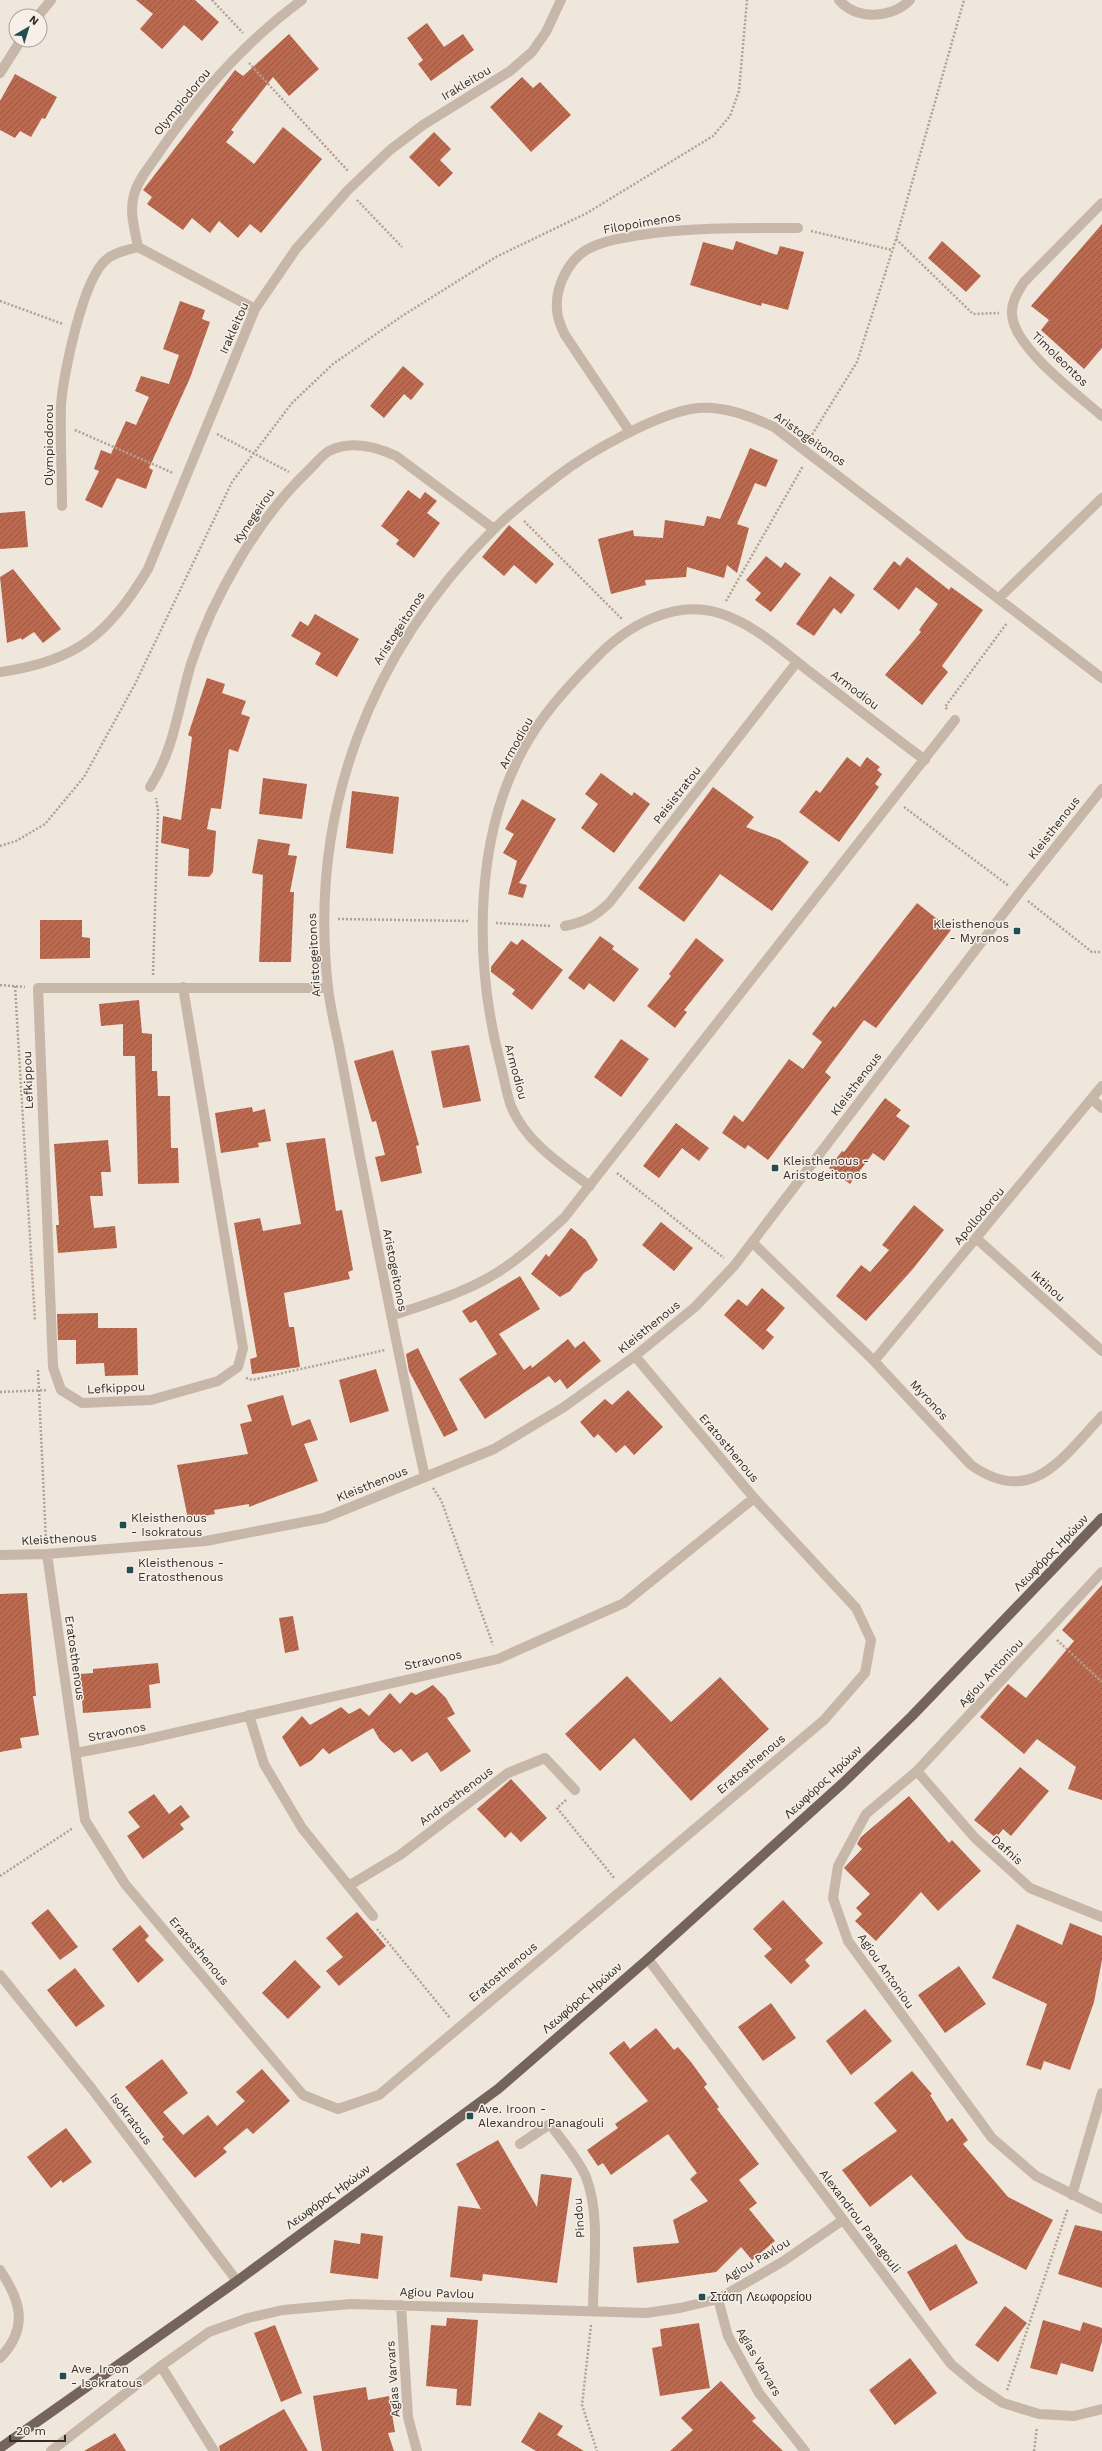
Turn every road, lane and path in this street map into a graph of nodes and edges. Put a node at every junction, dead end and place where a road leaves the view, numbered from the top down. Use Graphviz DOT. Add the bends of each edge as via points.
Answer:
graph roads {
  1 [pos="51,0"];
  2 [pos="212,0"];
  3 [pos="302,0"];
  4 [pos="561,0"];
  5 [pos="747,0"];
  6 [pos="839,0"];
  7 [pos="910,0"];
  8 [pos="964,0"];
  9 [pos="44,8"];
  10 [pos="251,41"];
  11 [pos="16,48"];
  12 [pos="240,53"];
  13 [pos="0,73"];
  14 [pos="357,180"];
  15 [pos="348,190"];
  16 [pos="1102,203"];
  17 [pos="798,228"];
  18 [pos="896,239"];
  19 [pos="138,247"];
  20 [pos="402,247"];
  21 [pos="892,250"];
  22 [pos="0,301"];
  23 [pos="255,309"];
  24 [pos="1012,312"];
  25 [pos="75,329"];
  26 [pos="1102,416"];
  27 [pos="62,424"];
  28 [pos="206,428"];
  29 [pos="630,432"];
  30 [pos="807,451"];
  31 [pos="254,454"];
  32 [pos="186,478"];
  33 [pos="300,478"];
  34 [pos="1102,498"];
  35 [pos="62,506"];
  36 [pos="514,511"];
  37 [pos="494,529"];
  38 [pos="999,598"];
  39 [pos="1016,611"];
  40 [pos="719,613"];
  41 [pos="631,628"];
  42 [pos="797,662"];
  43 [pos="0,672"];
  44 [pos="1102,678"];
  45 [pos="955,720"];
  46 [pos="924,760"];
  47 [pos="150,787"];
  48 [pos="1102,789"];
  49 [pos="894,800"];
  50 [pos="0,846"];
  51 [pos="1019,894"];
  52 [pos="324,919"];
  53 [pos="481,922"];
  54 [pos="565,926"];
  55 [pos="1102,952"];
  56 [pos="0,985"];
  57 [pos="15,986"];
  58 [pos="152,987"];
  59 [pos="184,987"];
  60 [pos="38,988"];
  61 [pos="328,988"];
  62 [pos="1102,1086"];
  63 [pos="1092,1099"];
  64 [pos="1102,1108"];
  65 [pos="607,1165"];
  66 [pos="590,1186"];
  67 [pos="977,1239"];
  68 [pos="752,1242"];
  69 [pos="734,1266"];
  70 [pos="391,1316"];
  71 [pos="36,1327"];
  72 [pos="397,1347"];
  73 [pos="1102,1351"];
  74 [pos="635,1356"];
  75 [pos="874,1361"];
  76 [pos="38,1367"];
  77 [pos="230,1372"];
  78 [pos="61,1390"];
  79 [pos="39,1391"];
  80 [pos="0,1392"];
  81 [pos="1102,1416"];
  82 [pos="425,1476"];
  83 [pos="754,1498"];
  84 [pos="1102,1518"];
  85 [pos="47,1554"];
  86 [pos="0,1555"];
  87 [pos="1102,1572"];
  88 [pos="1048,1631"];
  89 [pos="498,1659"];
  90 [pos="1102,1682"];
  91 [pos="249,1716"];
  92 [pos="76,1753"];
  93 [pos="917,1771"];
  94 [pos="575,1790"];
  95 [pos="85,1820"];
  96 [pos="0,1876"];
  97 [pos="350,1885"];
  98 [pos="622,1889"];
  99 [pos="373,1916"];
  100 [pos="1102,1917"];
  101 [pos="648,1960"];
  102 [pos="0,1975"];
  103 [pos="458,2028"];
  104 [pos="1102,2093"];
  105 [pos="520,2144"];
  106 [pos="1072,2195"];
  107 [pos="1102,2209"];
  108 [pos="843,2220"];
  109 [pos="0,2270"];
  110 [pos="237,2281"];
  111 [pos="718,2299"];
  112 [pos="401,2305"];
  113 [pos="593,2310"];
  114 [pos="0,2358"];
  115 [pos="162,2366"];
  116 [pos="1003,2403"];
  117 [pos="1102,2409"];
  118 [pos="1038,2414"];
  119 [pos="22,2431"];
  120 [pos="0,2439"];
  121 [pos="0,2448"];
  122 [pos="50,2451"];
  123 [pos="214,2451"];
  124 [pos="417,2451"];
  125 [pos="598,2451"];
  126 [pos="804,2451"];
  127 [pos="1034,2451"];
  1 -- 9 [label="street"];
  2 -- 10 [label="path"];
  3 -- 10 [label="street, Olympiodorou"];
  4 -- 14 [label="street, Irakleitou" via="546,32 527,57 510,71 423,124"];
  5 -- 31 [label="path" via="739,91 730,116 714,136 587,213 496,257 402,316 333,364 292,403"];
  6 -- 7 [label="street" via="855,12 872,15 888,13"];
  8 -- 18 [label="path"];
  10 -- 12 [label="street, Olympiodorou"];
  11 -- 13 [label="street"];
  12 -- 14 [label="path"];
  12 -- 19 [label="street, Olympiodorou" via="180,122 139,181 132,204"];
  14 -- 15 [label="street, Irakleitou"];
  15 -- 20 [label="path"];
  15 -- 23 [label="street, Irakleitou" via="296,249"];
  16 -- 24 [label="street" via="1024,282 1015,297"];
  17 -- 21 [label="path"];
  17 -- 29 [label="street, Filopoimenos" via="681,228 608,240 588,248 574,261 558,291 556,309 560,323 565,335"];
  18 -- 21 [label="path"];
  18 -- 24 [label="path" via="973,314"];
  19 -- 23 [label="street"];
  19 -- 25 [label="street, Olympiodorou" via="114,254 98,268 86,294"];
  21 -- 30 [label="path" via="857,362"];
  22 -- 25 [label="path"];
  23 -- 28 [label="street, Irakleitou"];
  24 -- 26 [label="street, Timoleontos" via="1013,324 1023,342"];
  25 -- 27 [label="street, Olympiodorou" via="61,404"];
  27 -- 32 [label="path"];
  27 -- 35 [label="street, Olympiodorou"];
  28 -- 31 [label="path"];
  28 -- 32 [label="street, Irakleitou"];
  29 -- 30 [label="street, Aristogeitonos" via="696,408 717,408 748,414 774,427"];
  29 -- 36 [label="street, Aristogeitonos" via="564,471"];
  30 -- 38 [label="street, Aristogeitonos"];
  30 -- 40 [label="path"];
  31 -- 33 [label="path"];
  31 -- 50 [label="path" via="232,482 135,684 84,777 45,824 16,842"];
  32 -- 43 [label="street, Irakleitou" via="148,569 130,599 110,624 85,644 55,659 25,669"];
  33 -- 37 [label="street, Kynegeirou" via="328,452 342,447 362,445 379,448 396,456"];
  33 -- 47 [label="street, Kynegeirou" via="290,487 262,525 214,609 192,663 170,748"];
  34 -- 38 [label="street"];
  36 -- 37 [label="street, Aristogeitonos"];
  36 -- 41 [label="path"];
  37 -- 52 [label="street, Aristogeitonos" via="459,566 407,636 366,712 348,758 336,807 327,863"];
  38 -- 39 [label="street, Aristogeitonos"];
  39 -- 44 [label="street, Aristogeitonos"];
  39 -- 45 [label="path" via="945,707"];
  40 -- 41 [label="street, Armodiou" via="681,610 650,619"];
  40 -- 42 [label="street, Armodiou" via="760,633"];
  41 -- 53 [label="street, Armodiou" via="605,648 580,674 534,731 512,776 494,826"];
  42 -- 46 [label="street, Armodiou"];
  42 -- 54 [label="street, Peisistratou" via="610,902 595,916 582,923"];
  45 -- 46 [label="street"];
  46 -- 49 [label="street"];
  47 -- 58 [label="path" via="158,802"];
  48 -- 51 [label="street, Kleisthenous"];
  49 -- 51 [label="path"];
  49 -- 65 [label="street"];
  51 -- 55 [label="path" via="1092,952"];
  51 -- 68 [label="street, Kleisthenous"];
  52 -- 53 [label="path"];
  52 -- 61 [label="street, Aristogeitonos"];
  53 -- 54 [label="path"];
  53 -- 66 [label="street, Armodiou" via="490,1021 512,1107 536,1142 553,1159"];
  56 -- 57 [label="path"];
  57 -- 60 [label="path"];
  57 -- 71 [label="path"];
  58 -- 59 [label="street"];
  58 -- 60 [label="street"];
  59 -- 61 [label="street"];
  59 -- 77 [label="street, Lefkippou" via="243,1348 238,1367"];
  60 -- 78 [label="street, Lefkippou" via="53,1367"];
  61 -- 70 [label="street, Aristogeitonos"];
  62 -- 63 [label="street, Apollodorou"];
  63 -- 64 [label="street"];
  63 -- 67 [label="street, Apollodorou"];
  65 -- 66 [label="street"];
  65 -- 69 [label="path"];
  66 -- 70 [label="street" via="564,1218 498,1273 440,1299"];
  67 -- 73 [label="street, Iktinou"];
  67 -- 75 [label="street, Apollodorou"];
  68 -- 69 [label="street, Kleisthenous"];
  68 -- 75 [label="street, Myronos"];
  69 -- 74 [label="street, Kleisthenous" via="695,1306"];
  70 -- 72 [label="street, Aristogeitonos"];
  72 -- 77 [label="path" via="252,1380"];
  72 -- 82 [label="street, Aristogeitonos"];
  74 -- 82 [label="street, Kleisthenous" via="564,1407 494,1449"];
  74 -- 83 [label="street, Eratosthenous"];
  75 -- 81 [label="street, Myronos" via="971,1465 987,1476 1005,1481 1026,1481 1049,1472"];
  76 -- 79 [label="path"];
  77 -- 78 [label="street, Lefkippou" via="218,1381 151,1400 82,1403"];
  78 -- 79 [label="path"];
  79 -- 80 [label="path"];
  79 -- 85 [label="path"];
  82 -- 85 [label="street, Kleisthenous" via="324,1518 206,1541"];
  82 -- 89 [label="path" via="441,1500"];
  83 -- 89 [label="street, Stravonos" via="624,1603"];
  83 -- 98 [label="street, Eratosthenous" via="856,1608 871,1640 865,1673 824,1720"];
  84 -- 101 [label="main road, Λεωφόρος Ηρώων" via="907,1721"];
  85 -- 86 [label="street, Kleisthenous"];
  85 -- 92 [label="street, Eratosthenous"];
  87 -- 88 [label="street, Agiou Antoniou"];
  88 -- 90 [label="path"];
  88 -- 93 [label="street, Agiou Antoniou"];
  89 -- 91 [label="street, Stravonos"];
  91 -- 92 [label="street, Stravonos"];
  91 -- 97 [label="street" via="264,1764 298,1821"];
  92 -- 95 [label="street, Eratosthenous"];
  93 -- 100 [label="street, Dafnis" via="975,1838 1030,1888"];
  93 -- 106 [label="street, Agiou Antoniou" via="866,1814 838,1866 833,1898 848,1941 992,2138 1036,2176"];
  94 -- 97 [label="street, Androsthenous" via="545,1758 508,1773 400,1855"];
  94 -- 98 [label="path" via="557,1808"];
  95 -- 96 [label="path"];
  95 -- 103 [label="street, Eratosthenous" via="125,1884 303,2095 338,2109 379,2095"];
  97 -- 99 [label="street"];
  98 -- 103 [label="street, Eratosthenous"];
  99 -- 103 [label="path" via="374,1926"];
  101 -- 108 [label="street, Alexandrou Panagouli"];
  101 -- 110 [label="main road, Λεωφόρος Ηρώων" via="498,2088"];
  102 -- 110 [label="street, Isokratous" via="92,2089"];
  104 -- 106 [label="street"];
  105 -- 113 [label="street, Pindou" via="550,2124 585,2176 592,2199 594,2220"];
  106 -- 107 [label="street, Agiou Antoniou"];
  106 -- 116 [label="path"];
  108 -- 111 [label="street, Agiou Pavlou" via="782,2262"];
  108 -- 116 [label="street, Alexandrou Panagouli" via="951,2364"];
  109 -- 114 [label="street" via="15,2294 20,2314 18,2332"];
  110 -- 119 [label="main road, Λεωφόρος Ηρώων"];
  111 -- 113 [label="street, Agiou Pavlou" via="646,2313"];
  111 -- 126 [label="street, Agias Varvars" via="728,2336 759,2393"];
  112 -- 113 [label="street, Agiou Pavlou"];
  112 -- 115 [label="street, Agiou Pavlou" via="351,2304 283,2310 248,2318 209,2332"];
  112 -- 124 [label="street, Agias Varvars" via="408,2417"];
  113 -- 125 [label="path" via="582,2405"];
  115 -- 122 [label="street, Agiou Pavlou"];
  115 -- 123 [label="street"];
  116 -- 118 [label="street, Alexandrou Panagouli"];
  117 -- 118 [label="street, Alexandrou Panagouli" via="1074,2416"];
  118 -- 127 [label="path"];
  119 -- 120 [label="main road, Λεωφόρος Ηρώων"];
  119 -- 121 [label="main road, Λεωφόρος Ηρώων"];
}
